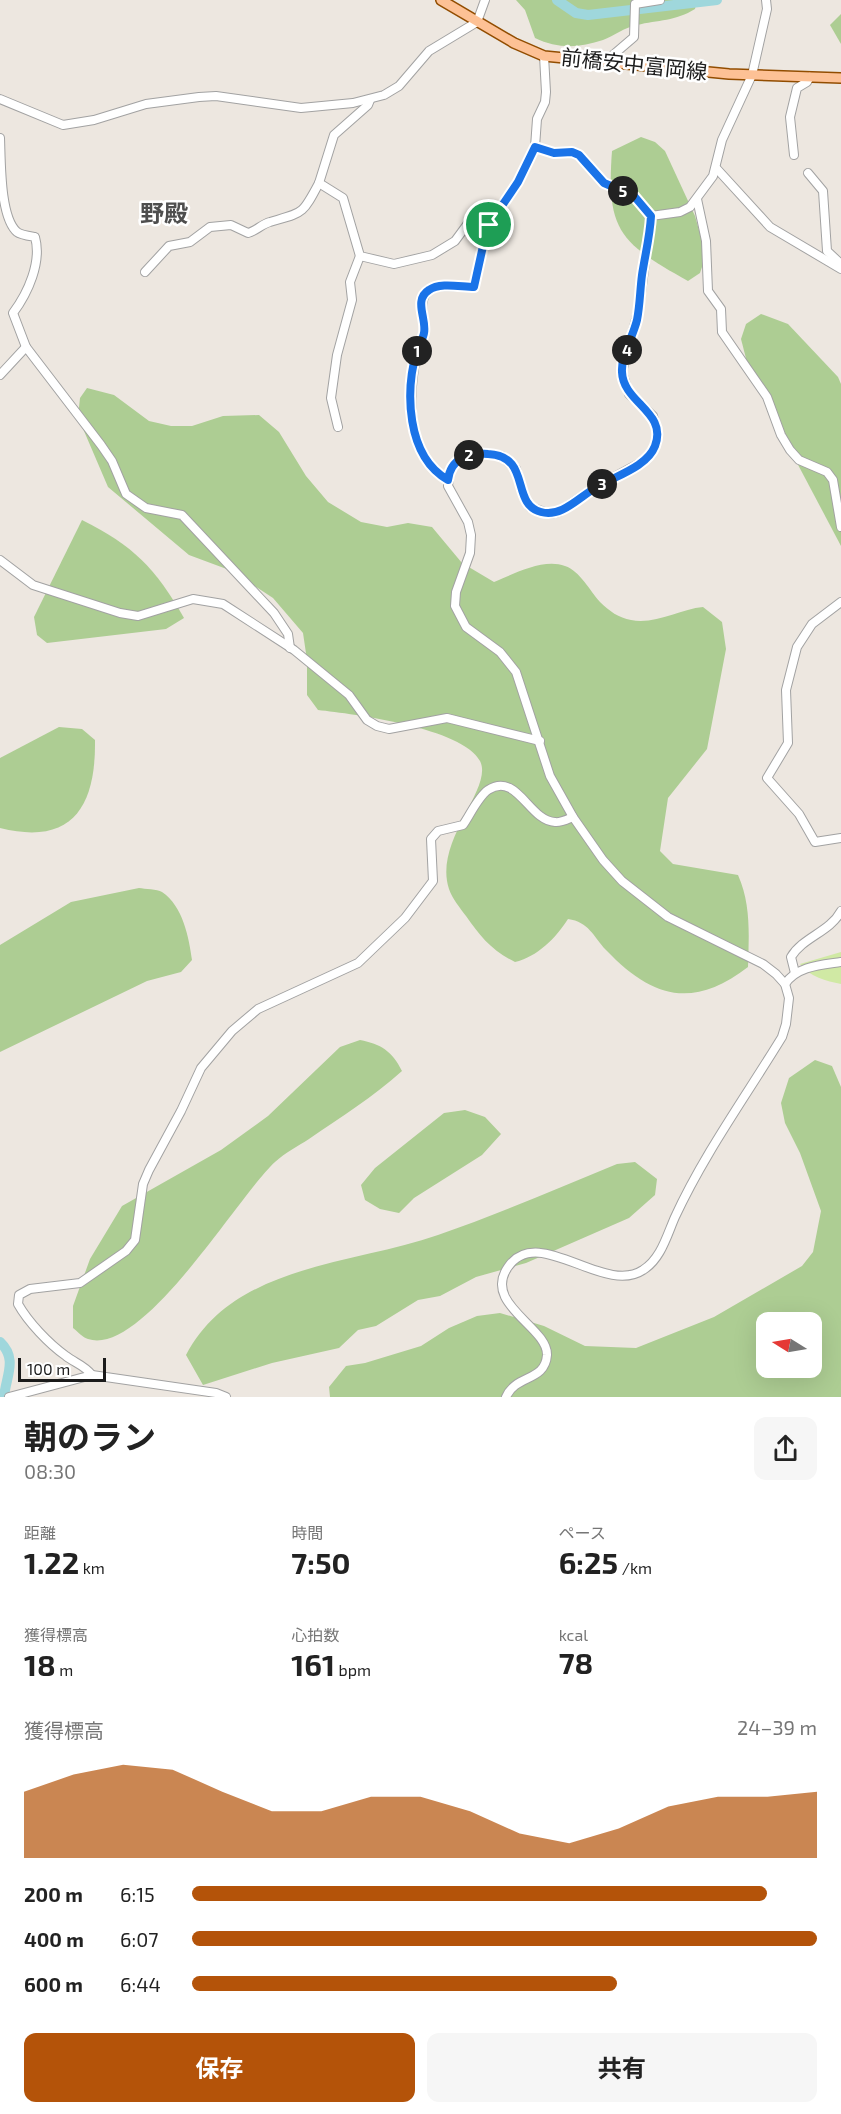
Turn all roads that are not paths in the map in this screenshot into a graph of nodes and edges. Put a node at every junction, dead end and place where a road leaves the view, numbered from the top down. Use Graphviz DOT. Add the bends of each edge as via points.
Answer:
graph roads {
  1 [pos="441,0"];
  2 [pos="485,0"];
  3 [pos="660,0"];
  4 [pos="766,0"];
  5 [pos="477,22"];
  6 [pos="544,56"];
  7 [pos="606,61"];
  8 [pos="752,75"];
  9 [pos="810,77"];
  10 [pos="841,78"];
  11 [pos="0,99"];
  12 [pos="370,100"];
  13 [pos="0,138"];
  14 [pos="535,147"];
  15 [pos="794,155"];
  16 [pos="717,169"];
  17 [pos="808,173"];
  18 [pos="319,183"];
  19 [pos="697,199"];
  20 [pos="651,216"];
  21 [pos="489,225"];
  22 [pos="360,255"];
  23 [pos="841,264"];
  24 [pos="841,269"];
  25 [pos="145,272"];
  26 [pos="26,347"];
  27 [pos="0,375"];
  28 [pos="338,427"];
  29 [pos="448,480"];
  30 [pos="841,527"];
  31 [pos="0,560"];
  32 [pos="841,602"];
  33 [pos="290,648"];
  34 [pos="540,741"];
  35 [pos="573,817"];
  36 [pos="841,838"];
  37 [pos="841,911"];
  38 [pos="841,962"];
  39 [pos="795,973"];
  40 [pos="785,984"];
  41 [pos="92,1375"];
  42 [pos="10,1397"];
  43 [pos="226,1397"];
  44 [pos="506,1397"];
  1 -- 5 [label="main road, 前橋安中富岡線"];
  2 -- 5 [label="street"];
  3 -- 7 [label="street" via="635,4 634,37"];
  4 -- 8 [label="street"];
  5 -- 6 [label="main road, 前橋安中富岡線"];
  5 -- 12 [label="street" via="429,51 399,86"];
  6 -- 7 [label="main road, 前橋安中富岡線"];
  6 -- 14 [label="street" via="546,92 537,119"];
  7 -- 8 [label="main road, 前橋安中富岡線"];
  8 -- 9 [label="main road, 前橋安中富岡線"];
  8 -- 16 [label="street" via="722,140"];
  9 -- 10 [label="main road, 前橋安中富岡線"];
  9 -- 15 [label="street" via="797,88 790,117"];
  11 -- 12 [label="street" via="63,125 146,104 199,96 300,108"];
  12 -- 18 [label="street" via="334,135"];
  13 -- 26 [label="street" via="2,208 7,222 18,233 35,237 38,246 29,288 13,313"];
  14 -- 20 [label="street" via="579,155 604,183 634,196"];
  14 -- 21 [label="street" via="518,182"];
  16 -- 19 [label="street"];
  16 -- 24 [label="street" via="770,227"];
  17 -- 23 [label="street" via="823,191 827,251"];
  18 -- 22 [label="street" via="343,198"];
  18 -- 25 [label="street" via="306,208 296,216 248,232 231,225 210,227 190,242 168,246"];
  19 -- 20 [label="street" via="680,212"];
  19 -- 30 [label="street" via="706,241 708,291 721,309 722,332 767,398 790,450 799,460 827,472 833,480"];
  20 -- 29 [label="street" via="639,308 622,372 629,394 653,416 658,434 646,460 551,514 530,507 516,469 502,456 478,453 460,458"];
  21 -- 22 [label="street" via="469,222 455,241 432,255 394,264"];
  21 -- 29 [label="street" via="474,287 439,286 428,290 420,308 425,329 413,372 413,429 425,456"];
  22 -- 28 [label="street" via="350,282 352,300 331,398"];
  26 -- 27 [label="street"];
  26 -- 33 [label="street" via="112,461 126,495 146,508 182,515 274,613 288,634"];
  29 -- 34 [label="street" via="471,535 455,606 466,627 500,652 516,672"];
  31 -- 33 [label="street" via="49,592 138,616 193,599 223,604"];
  32 -- 36 [label="street" via="812,624 797,647 786,690 788,743 767,778 799,814 815,842"];
  33 -- 34 [label="street" via="349,696 367,720 377,726 389,729 447,718"];
  34 -- 35 [label="street" via="550,776"];
  35 -- 40 [label="street" via="603,860 651,905 695,933 763,964"];
  35 -- 41 [label="street" via="555,822 511,788 499,786 487,791 463,825 438,831 431,839 433,881 405,918 358,963 258,1009 214,1051 196,1075 148,1170 135,1240 126,1251 80,1283 30,1289 19,1295 18,1304 25,1315 66,1357 85,1366"];
  37 -- 39 [label="street" via="828,926 796,948 790,957"];
  38 -- 39 [label="street"];
  39 -- 40 [label="street"];
  40 -- 44 [label="street" via="789,1007 782,1037 684,1198 651,1266 623,1276 601,1273 538,1252 523,1255 507,1267 504,1284 508,1303 516,1316 545,1342 547,1353 535,1377 515,1383"];
  41 -- 42 [label="street"];
  41 -- 43 [label="street"];
}
